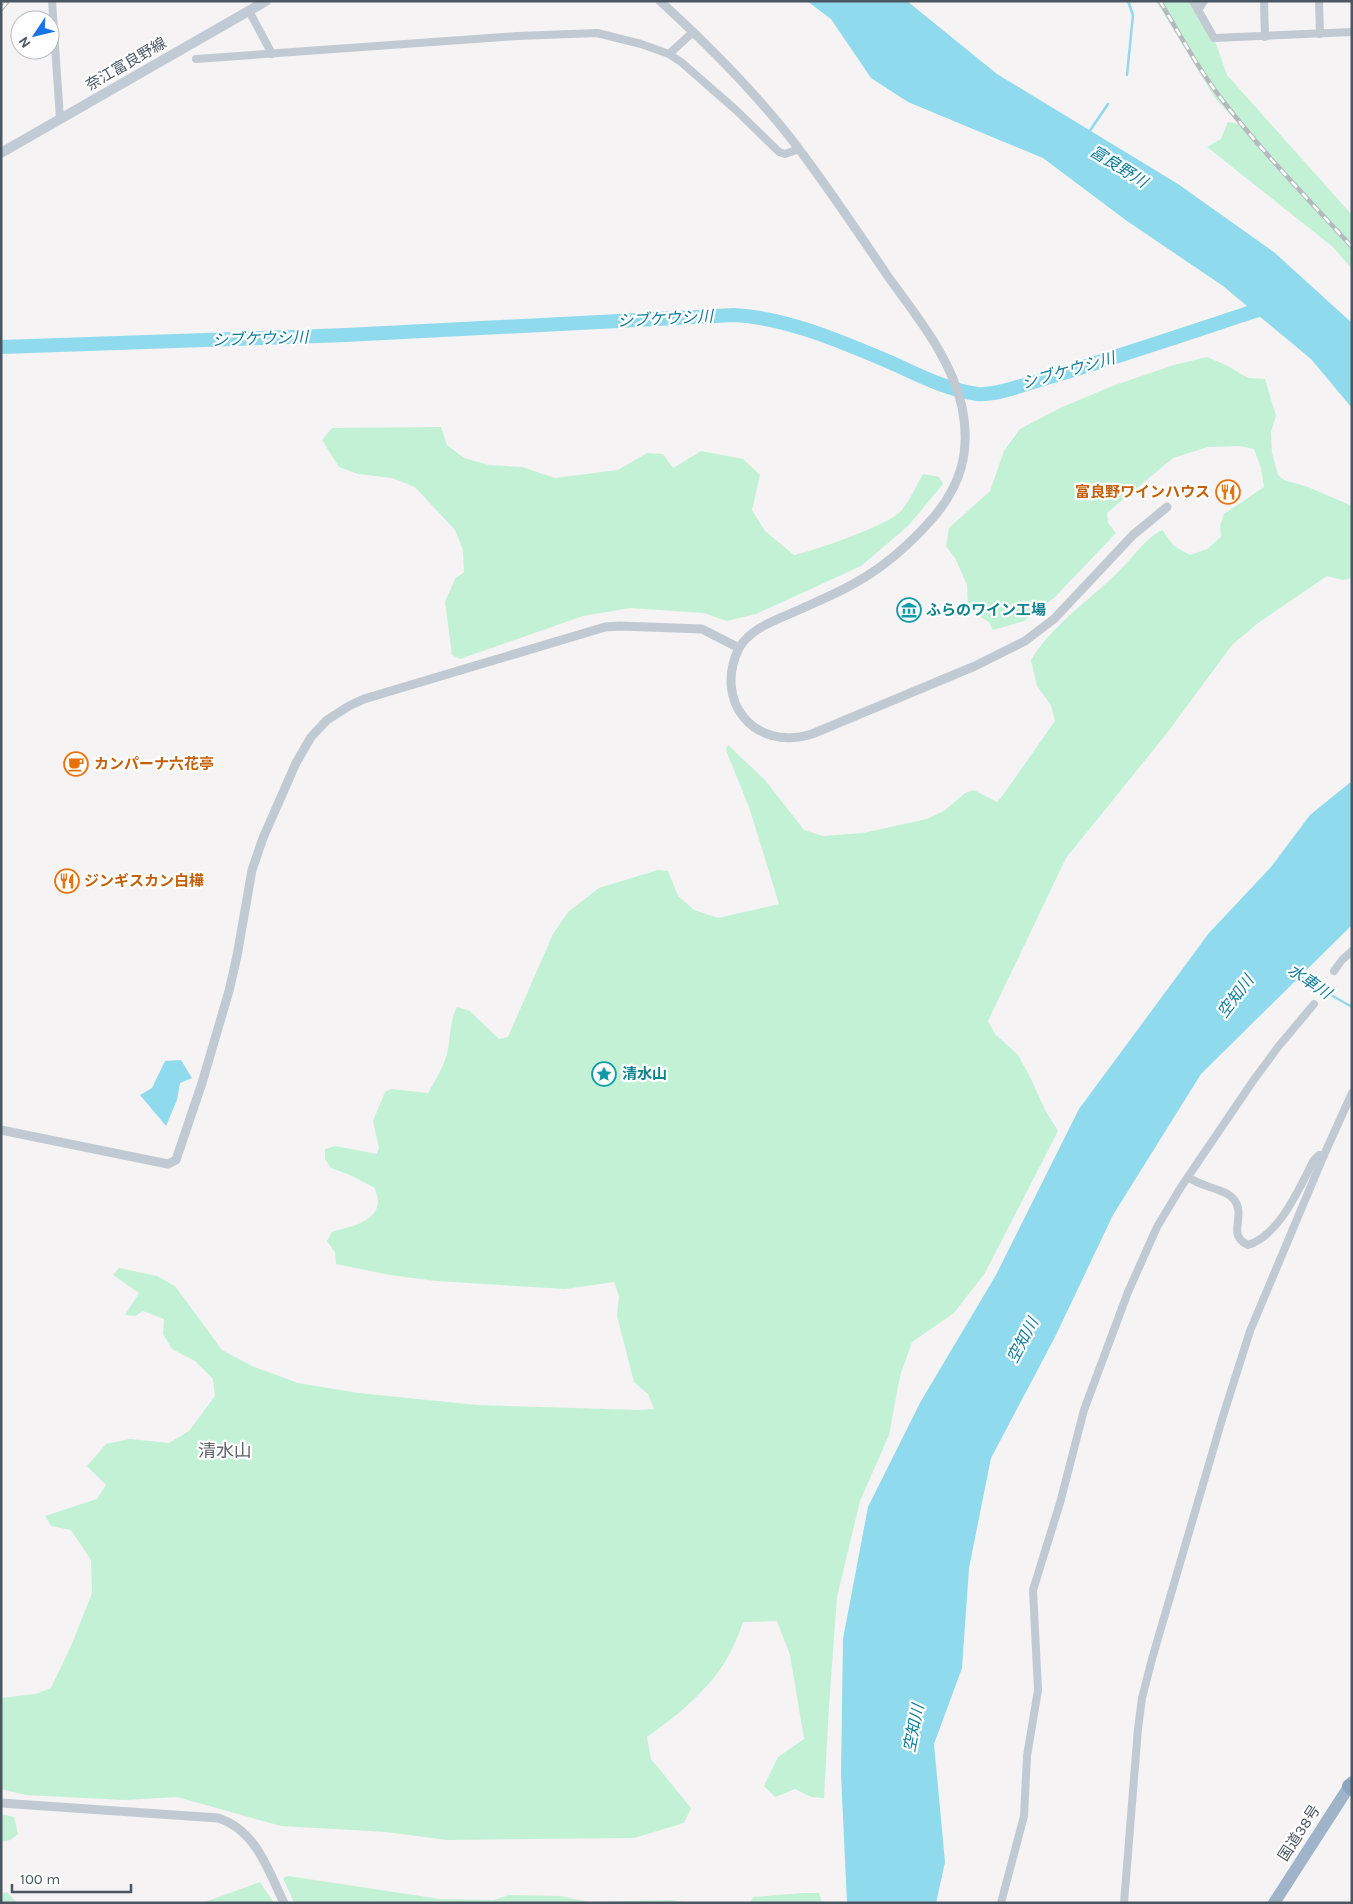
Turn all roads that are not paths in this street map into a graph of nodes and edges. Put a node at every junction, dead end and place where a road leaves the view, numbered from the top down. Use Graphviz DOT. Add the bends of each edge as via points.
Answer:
graph roads {
  1 [pos="52,1"];
  2 [pos="266,1"];
  3 [pos="660,1"];
  4 [pos="1193,1"];
  5 [pos="1204,1"];
  6 [pos="1264,1"];
  7 [pos="1319,1"];
  8 [pos="1198,10"];
  9 [pos="249,11"];
  10 [pos="693,32"];
  11 [pos="1352,32"];
  12 [pos="1320,34"];
  13 [pos="1265,38"];
  14 [pos="272,54"];
  15 [pos="669,54"];
  16 [pos="196,59"];
  17 [pos="60,119"];
  18 [pos="799,149"];
  19 [pos="1,153"];
  20 [pos="1167,507"];
  21 [pos="739,648"];
  22 [pos="1352,951"];
  23 [pos="1334,971"];
  24 [pos="1314,1004"];
  25 [pos="1352,1093"];
  26 [pos="1,1130"];
  27 [pos="1324,1155"];
  28 [pos="1188,1177"];
  29 [pos="1351,1786"];
  30 [pos="1,1803"];
  31 [pos="284,1903"];
  32 [pos="1001,1903"];
  33 [pos="1124,1903"];
  34 [pos="1274,1903"];
  1 -- 17 [label="street"];
  2 -- 9 [label="main road, 奈江富良野線"];
  3 -- 10 [label="street"];
  4 -- 8 [label="street"];
  5 -- 8 [label="street"];
  6 -- 13 [label="street"];
  7 -- 12 [label="street"];
  8 -- 13 [label="street" via="1214,38"];
  9 -- 14 [label="street"];
  9 -- 17 [label="main road, 奈江富良野線"];
  10 -- 15 [label="street"];
  10 -- 18 [label="street" via="757,98"];
  11 -- 12 [label="street"];
  12 -- 13 [label="street"];
  14 -- 15 [label="street" via="580,33 612,36"];
  14 -- 16 [label="street"];
  15 -- 18 [label="street" via="780,152 785,154"];
  17 -- 19 [label="main road, 奈江富良野線"];
  18 -- 21 [label="street" via="935,344 958,393 964,418 965,444 959,479 943,506 919,533 881,567 858,582 761,627"];
  20 -- 21 [label="street" via="1136,532 1067,606 1030,638 982,663 812,734 794,738 775,737 757,729 742,716 733,699 730,679"];
  21 -- 26 [label="street" via="702,629 605,627 364,699 338,712 318,729 303,749 257,853 229,991 176,1160 168,1164"];
  22 -- 23 [label="street"];
  24 -- 28 [label="street" via="1278,1047"];
  25 -- 27 [label="street"];
  27 -- 28 [label="street" via="1314,1160 1280,1220 1256,1243 1248,1245 1238,1236 1238,1207 1234,1199 1219,1189"];
  27 -- 33 [label="street" via="1240,1362 1152,1659 1138,1729"];
  28 -- 32 [label="street" via="1157,1227 1109,1339 1084,1410 1033,1590 1038,1690 1027,1756 1024,1816"];
  29 -- 34 [label="highway, 国道38号"];
  30 -- 31 [label="street" via="218,1818 234,1825 260,1852"];
}
